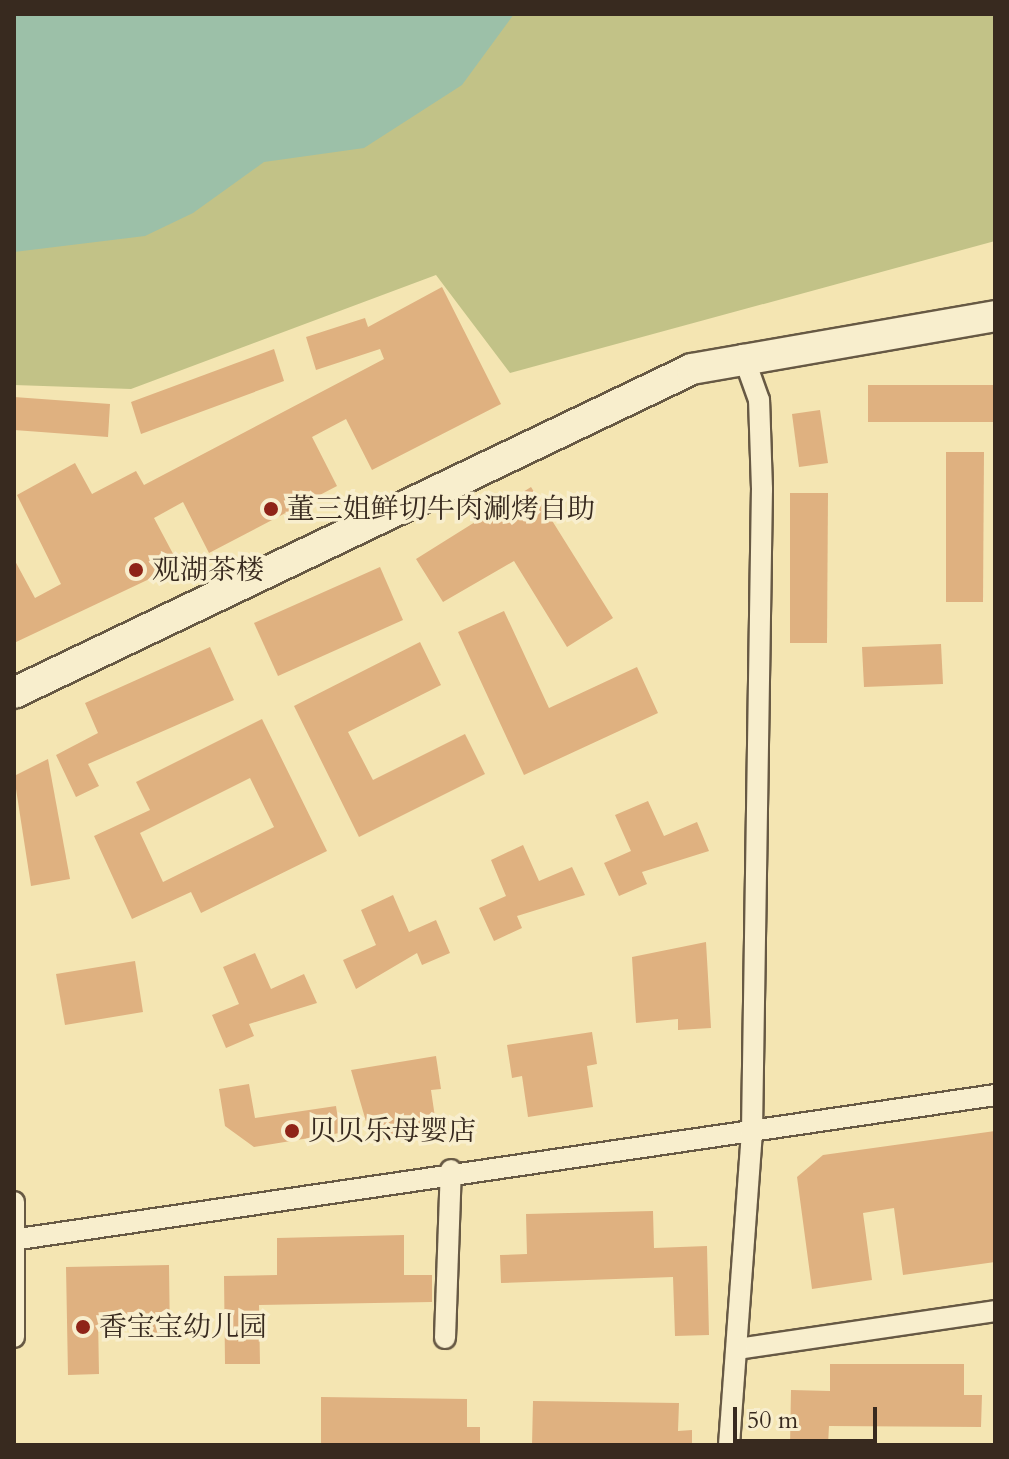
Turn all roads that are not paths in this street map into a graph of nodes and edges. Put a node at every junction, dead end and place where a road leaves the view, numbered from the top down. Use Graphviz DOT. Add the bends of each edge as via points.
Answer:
graph roads {
  1 [pos="995,316"];
  2 [pos="743,355"];
  3 [pos="14,693"];
  4 [pos="995,1095"];
  5 [pos="752,1131"];
  6 [pos="451,1170"];
  7 [pos="14,1202"];
  8 [pos="19,1239"];
  9 [pos="995,1311"];
  10 [pos="14,1337"];
  11 [pos="445,1338"];
  12 [pos="738,1349"];
  13 [pos="729,1445"];
  1 -- 2 [label="street"];
  2 -- 3 [label="street" via="692,369"];
  2 -- 5 [label="street" via="759,400 762,489"];
  4 -- 5 [label="street"];
  5 -- 6 [label="street"];
  5 -- 12 [label="street"];
  6 -- 8 [label="street"];
  6 -- 11 [label="street"];
  7 -- 8 [label="street"];
  8 -- 10 [label="street"];
  9 -- 12 [label="street"];
  12 -- 13 [label="street"];
}
